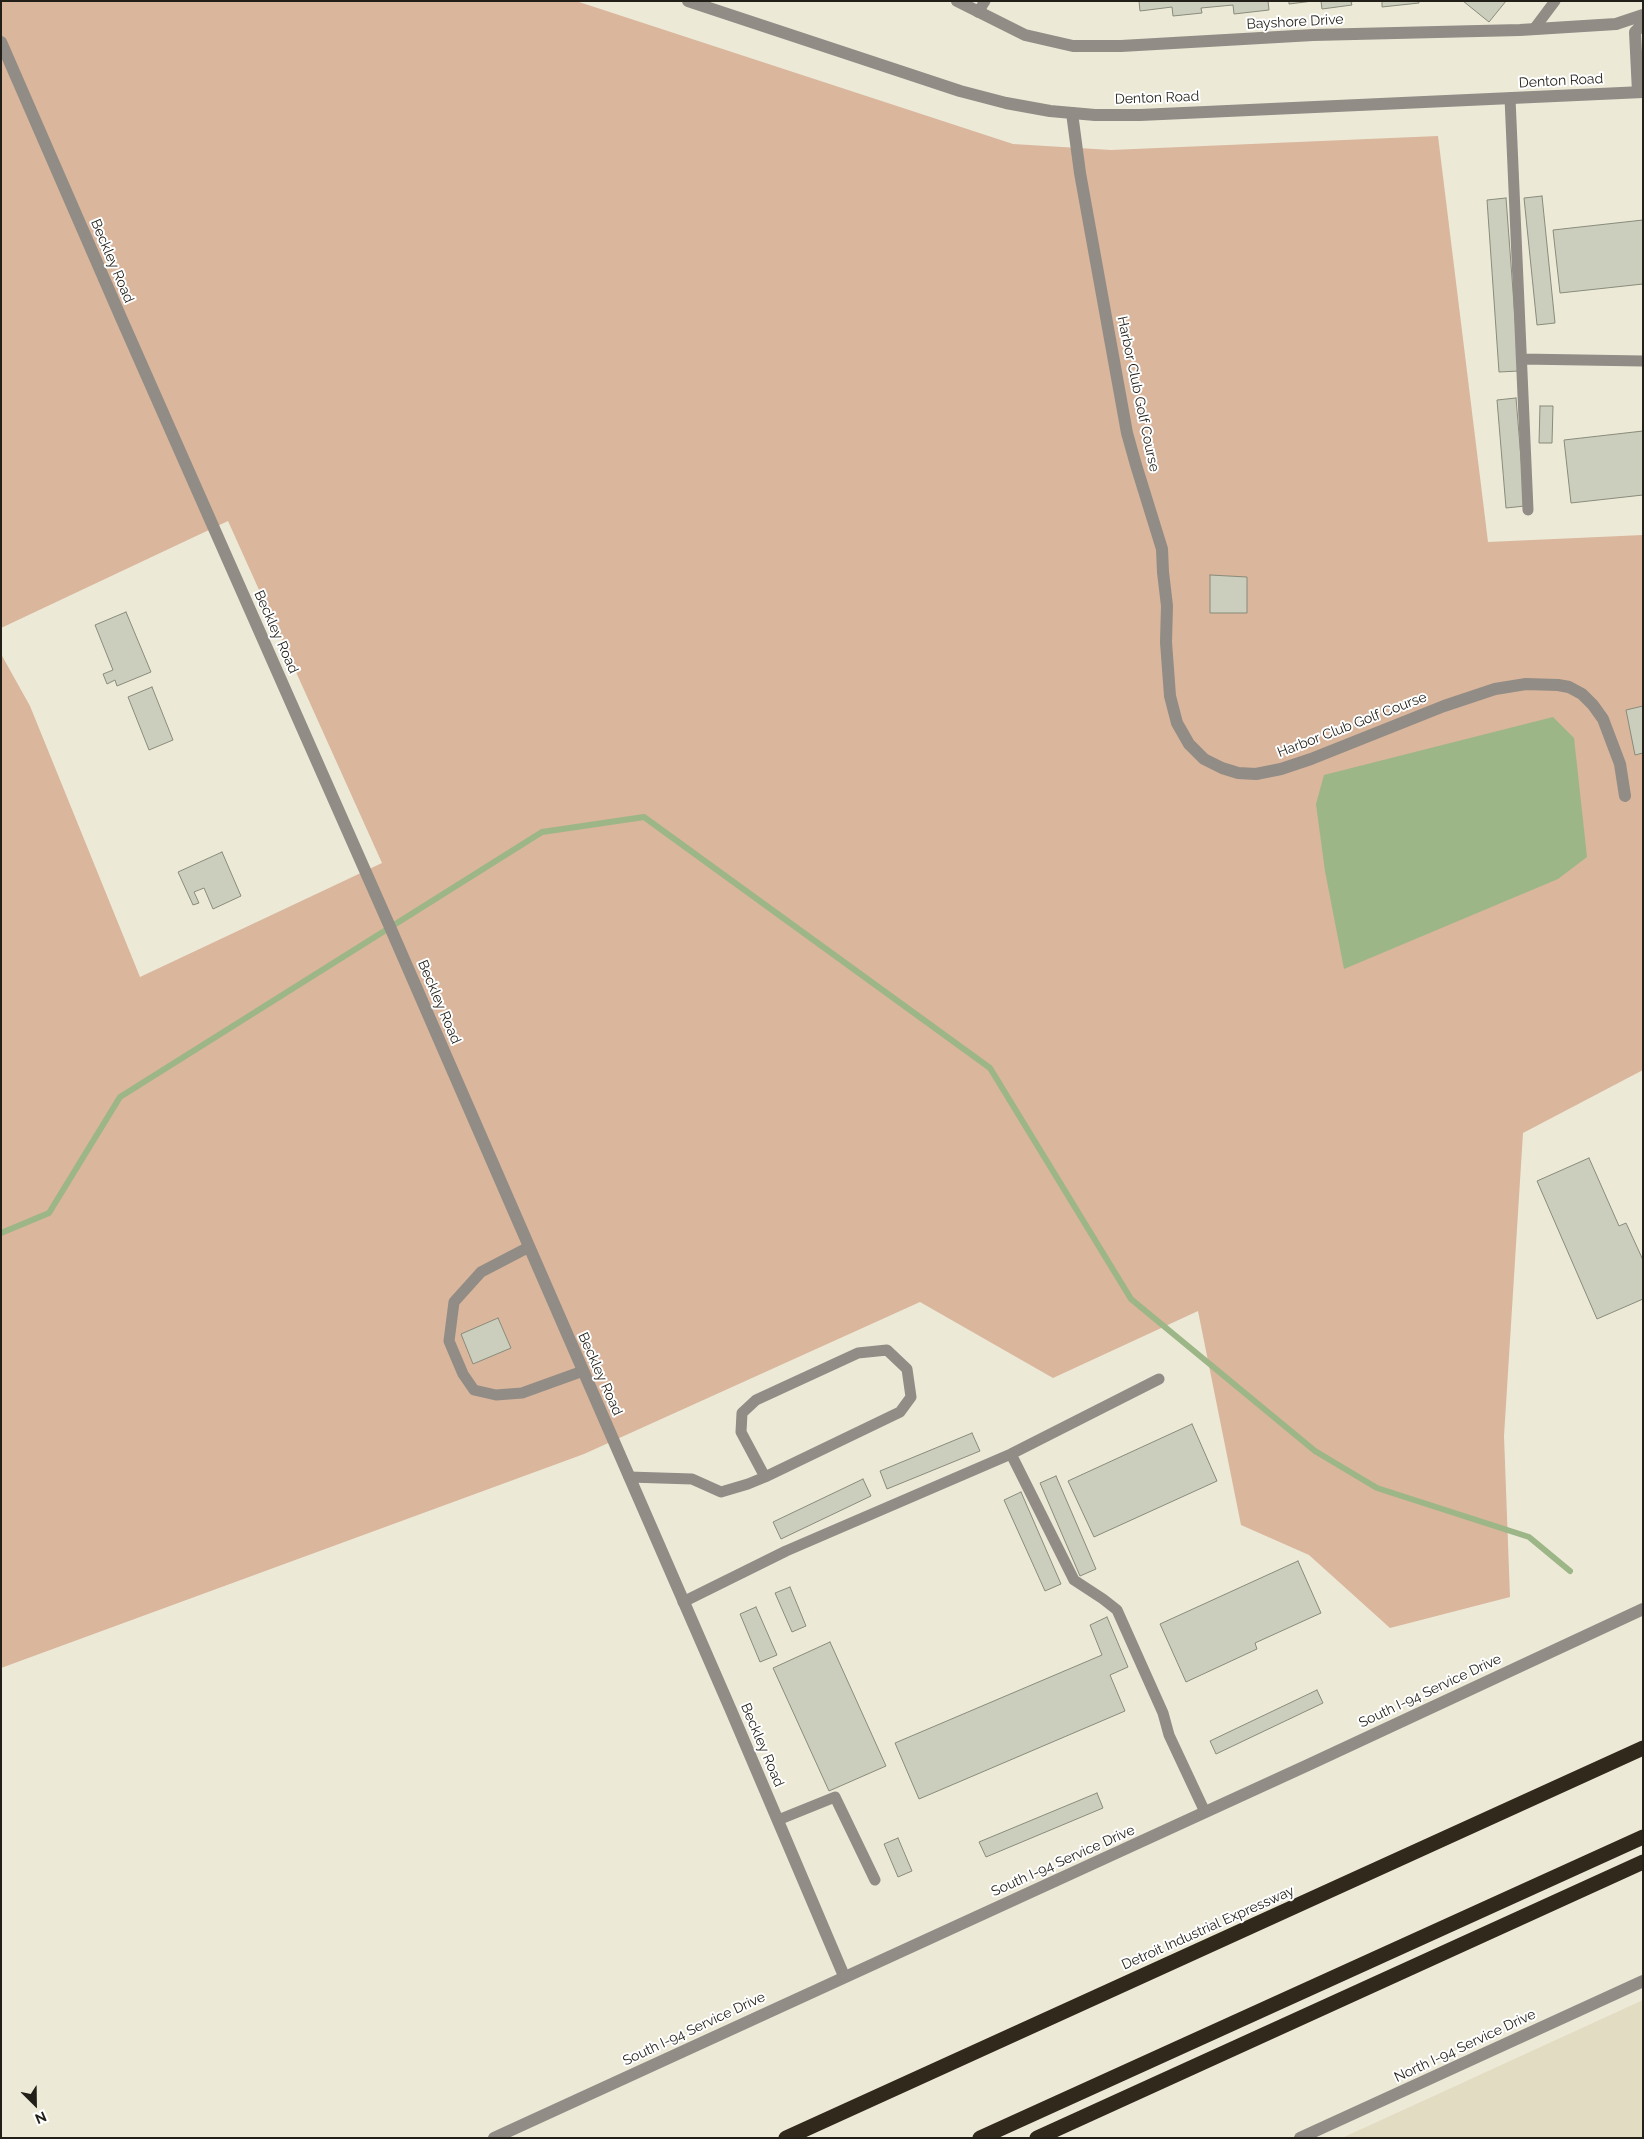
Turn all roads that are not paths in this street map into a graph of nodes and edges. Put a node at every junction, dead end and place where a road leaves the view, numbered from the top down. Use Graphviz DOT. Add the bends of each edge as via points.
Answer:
graph roads {
  1 [pos="688,1"];
  2 [pos="957,1"];
  3 [pos="1554,1"];
  4 [pos="981,7"];
  5 [pos="1643,15"];
  6 [pos="1643,24"];
  7 [pos="1534,30"];
  8 [pos="1,42"];
  9 [pos="1640,92"];
  10 [pos="1510,98"];
  11 [pos="1072,113"];
  12 [pos="1522,359"];
  13 [pos="1643,361"];
  14 [pos="1528,510"];
  15 [pos="1625,796"];
  16 [pos="529,1247"];
  17 [pos="583,1371"];
  18 [pos="1159,1379"];
  19 [pos="1012,1454"];
  20 [pos="629,1477"];
  21 [pos="765,1477"];
  22 [pos="683,1602"];
  23 [pos="1643,1609"];
  24 [pos="1643,1748"];
  25 [pos="1205,1812"];
  26 [pos="778,1820"];
  27 [pos="1643,1837"];
  28 [pos="1643,1862"];
  29 [pos="875,1880"];
  30 [pos="844,1976"];
  31 [pos="1643,1981"];
  32 [pos="494,2138"];
  33 [pos="786,2138"];
  34 [pos="980,2138"];
  35 [pos="1037,2138"];
  36 [pos="1300,2138"];
  1 -- 11 [label="street, Denton Road" via="960,91 1006,103"];
  2 -- 4 [label="street, Bayshore Drive"];
  3 -- 7 [label="lane"];
  4 -- 7 [label="street, Bayshore Drive" via="1025,35 1073,46"];
  5 -- 7 [label="street, Bayshore Drive" via="1616,24"];
  6 -- 9 [label="street" via="1635,32"];
  8 -- 16 [label="street, Beckley Road"];
  9 -- 10 [label="street, Denton Road"];
  10 -- 11 [label="street, Denton Road" via="1140,115"];
  10 -- 12 [label="lane"];
  11 -- 15 [label="street, Harbor Club Golf Course" via="1128,433 1162,549 1170,696 1177,723 1189,744 1204,759 1222,768 1256,774 1311,759 1495,689 1526,684 1558,685 1582,694 1603,719 1620,764"];
  12 -- 13 [label="lane"];
  12 -- 14 [label="lane"];
  16 -- 17 [label="street, Beckley Road"];
  16 -- 17 [label="lane" via="481,1272 454,1302 449,1341 463,1374 474,1390 496,1395 522,1393"];
  17 -- 20 [label="street, Beckley Road"];
  18 -- 19 [label="lane"];
  19 -- 22 [label="lane" via="786,1551"];
  19 -- 25 [label="lane" via="1074,1580 1117,1610"];
  20 -- 21 [label="lane" via="692,1479 721,1492"];
  20 -- 22 [label="street, Beckley Road"];
  21 -- 21 [label="lane" via="900,1412 911,1397 907,1369 887,1350 858,1353 756,1400 742,1413 741,1432"];
  22 -- 26 [label="street, Beckley Road"];
  23 -- 25 [label="street, South I-94 Service Drive"];
  24 -- 33 [label="highway, Detroit Industrial Expressway"];
  25 -- 30 [label="street, South I-94 Service Drive"];
  26 -- 29 [label="lane" via="836,1796"];
  26 -- 30 [label="street, Beckley Road"];
  27 -- 34 [label="highway"];
  28 -- 35 [label="highway"];
  30 -- 32 [label="street, South I-94 Service Drive"];
  31 -- 36 [label="street, North I-94 Service Drive"];
}
